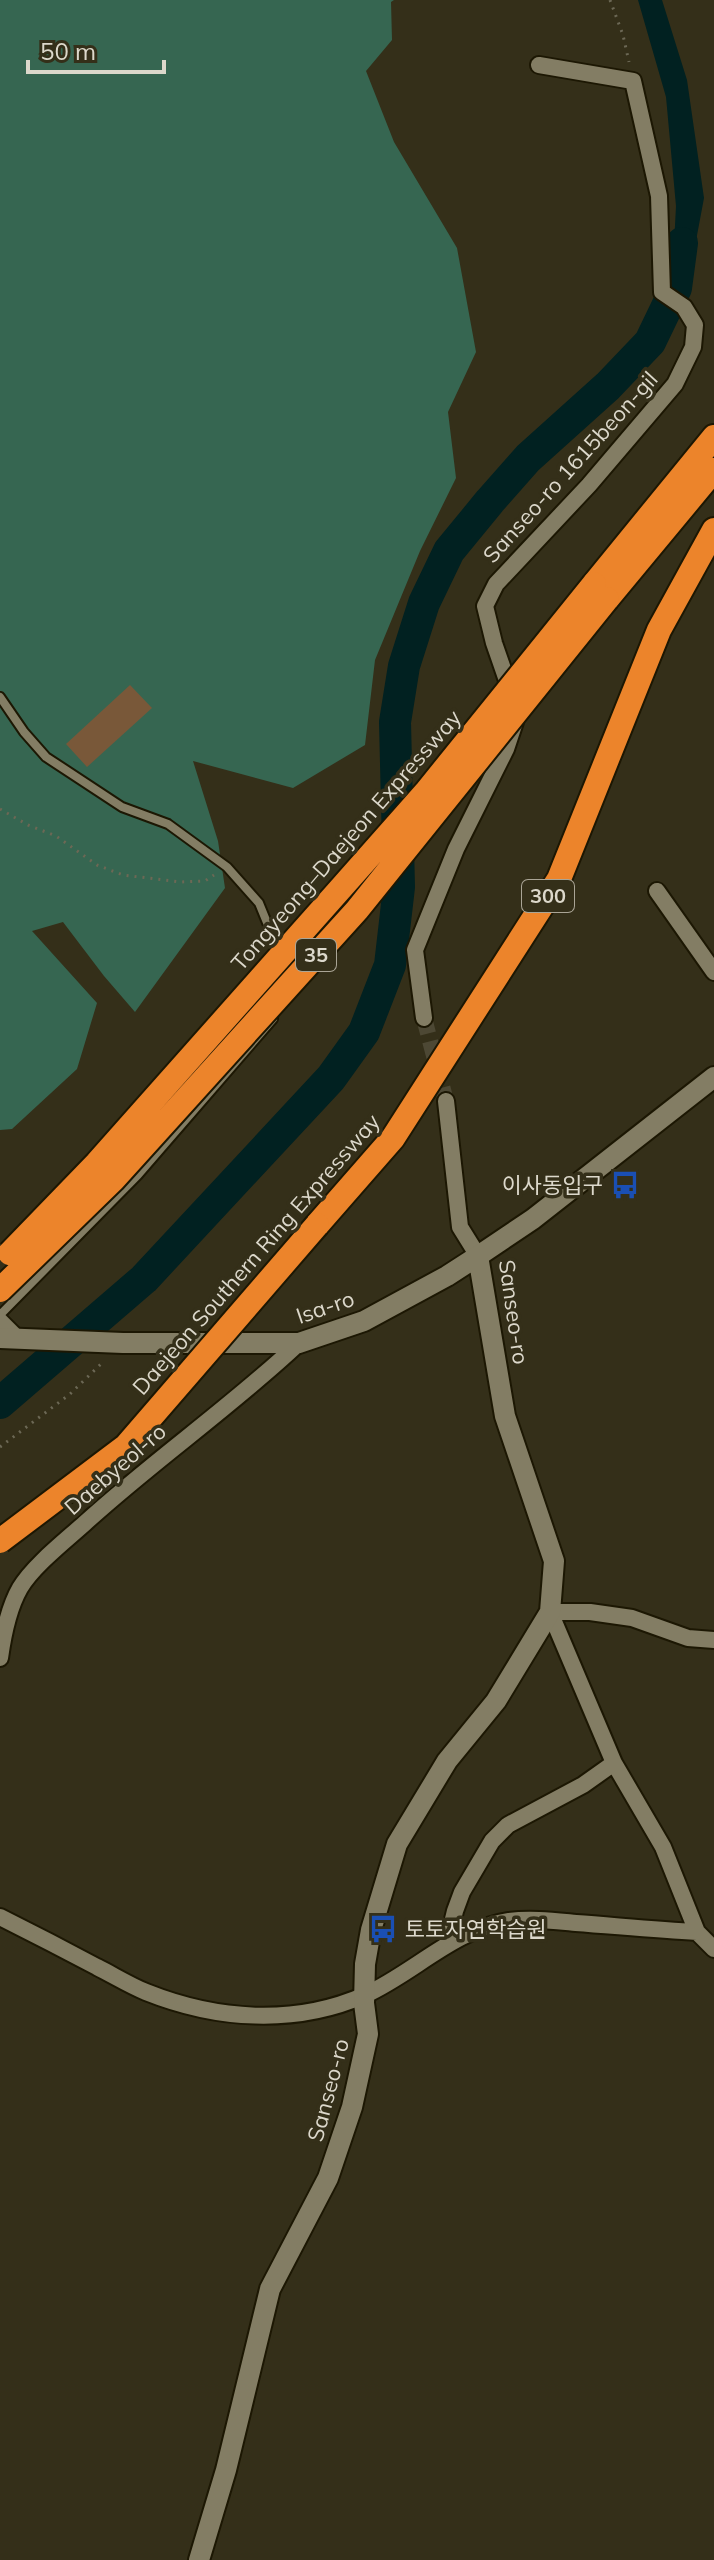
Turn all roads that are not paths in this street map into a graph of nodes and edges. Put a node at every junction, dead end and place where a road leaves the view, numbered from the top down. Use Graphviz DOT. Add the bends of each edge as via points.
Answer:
graph roads {
  1 [pos="539,65"];
  2 [pos="714,437"];
  3 [pos="714,470"];
  4 [pos="714,530"];
  5 [pos="601,591"];
  6 [pos="0,697"];
  7 [pos="657,891"];
  8 [pos="283,961"];
  9 [pos="714,972"];
  10 [pos="288,976"];
  11 [pos="424,1018"];
  12 [pos="714,1077"];
  13 [pos="446,1101"];
  14 [pos="478,1256"];
  15 [pos="3,1259"];
  16 [pos="0,1290"];
  17 [pos="0,1318"];
  18 [pos="15,1339"];
  19 [pos="299,1343"];
  20 [pos="0,1541"];
  21 [pos="550,1612"];
  22 [pos="714,1640"];
  23 [pos="0,1658"];
  24 [pos="614,1763"];
  25 [pos="0,1917"];
  26 [pos="697,1932"];
  27 [pos="447,1944"];
  28 [pos="714,1949"];
  29 [pos="364,1996"];
  30 [pos="199,2560"];
  1 -- 11 [label="street, Sanseo-ro 1615beon-gil" via="633,81 659,196 662,292 684,307 695,325 693,347 675,384 496,584 485,606 516,719 415,950"];
  2 -- 5 [label="highway, Tongyeong–Daejeon Expressway / 35"];
  3 -- 5 [label="highway, Tongyeong–Daejeon Expressway / 35"];
  4 -- 20 [label="highway, Daejeon Southern Ring Expressway / 300, bridge" via="659,630 559,879 393,1138 126,1446"];
  5 -- 15 [label="highway, Tongyeong–Daejeon Expressway / 35, bridge" via="108,1152"];
  5 -- 16 [label="highway, Tongyeong–Daejeon Expressway / 35, bridge" via="357,910 113,1180"];
  6 -- 8 [label="lane" via="46,757 122,807 168,824 227,867 259,903"];
  7 -- 9 [label="street"];
  10 -- 17 [label="lane" via="294,991 260,1037 138,1175"];
  12 -- 14 [label="street, Sanseo-ro"];
  13 -- 14 [label="street" via="460,1227"];
  14 -- 19 [label="street, Isa-ro" via="364,1321"];
  14 -- 21 [label="street, Sanseo-ro" via="505,1416 554,1561"];
  17 -- 18 [label="street"];
  18 -- 19 [label="street, Isa-ro"];
  19 -- 23 [label="street, Daebyeol-ro" via="50,1555 20,1588"];
  21 -- 22 [label="street" via="632,1618 688,1638"];
  21 -- 24 [label="street, Sanseo-ro"];
  21 -- 29 [label="street, Sanseo-ro" via="397,1844 371,1930"];
  24 -- 26 [label="street, Sanseo-ro" via="663,1847"];
  24 -- 27 [label="street" via="508,1825 492,1841 462,1892"];
  25 -- 29 [label="street" via="145,1992 193,2007 279,2018"];
  26 -- 27 [label="street" via="510,1921"];
  26 -- 28 [label="street"];
  27 -- 29 [label="street"];
  29 -- 30 [label="street, Sanseo-ro" via="368,2034 352,2107 328,2178 270,2289"];
}
